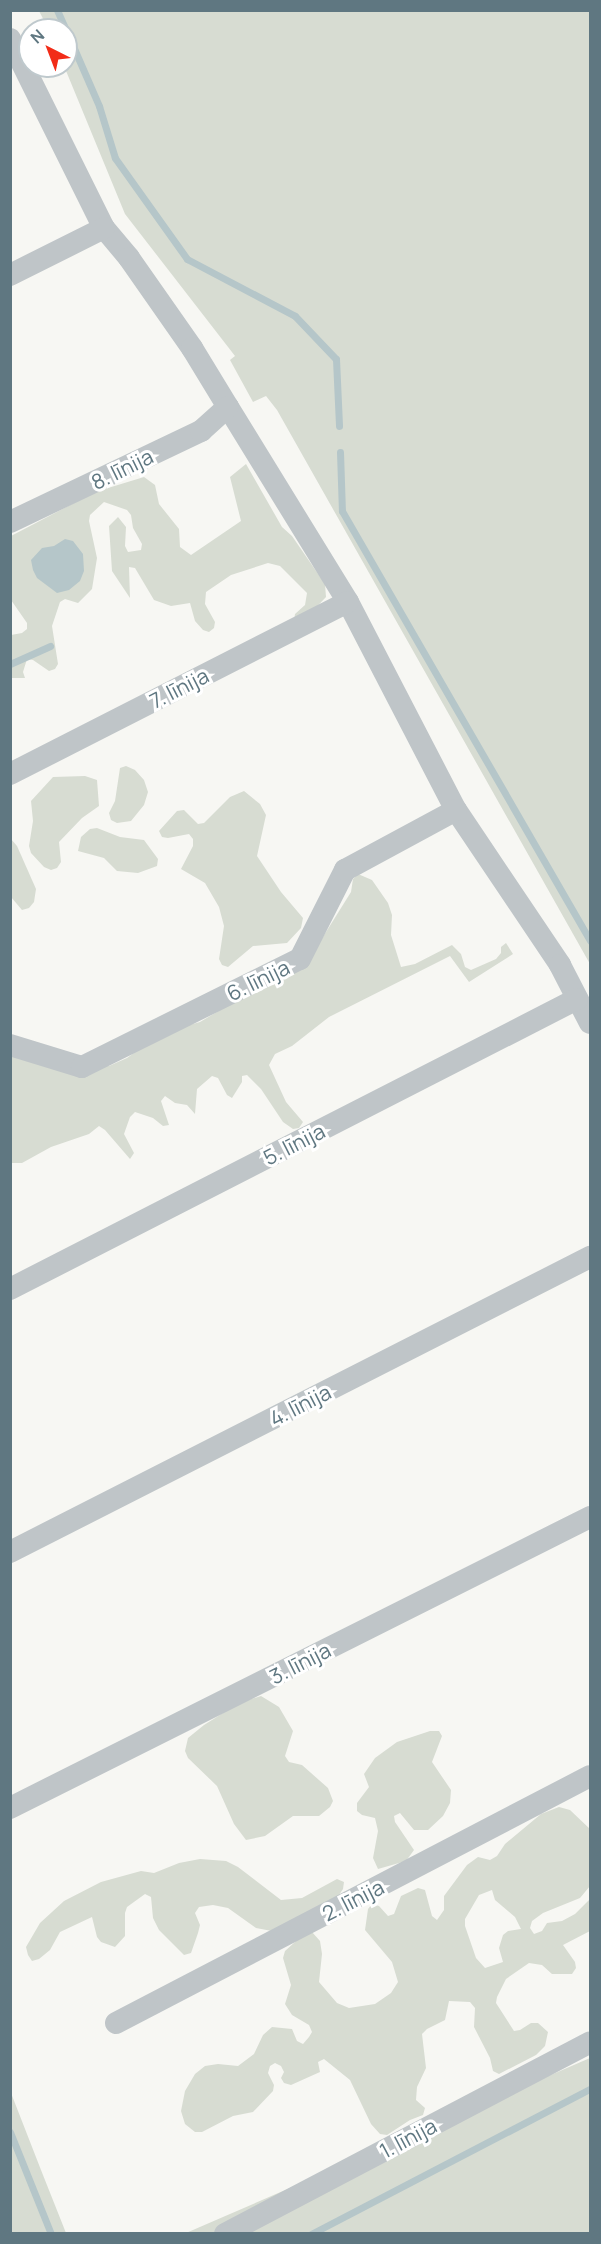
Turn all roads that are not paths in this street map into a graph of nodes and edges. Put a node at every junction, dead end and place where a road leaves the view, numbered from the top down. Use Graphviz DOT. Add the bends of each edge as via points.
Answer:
graph roads {
  1 [pos="11,39"];
  2 [pos="104,228"];
  3 [pos="10,275"];
  4 [pos="228,407"];
  5 [pos="10,522"];
  6 [pos="348,602"];
  7 [pos="10,774"];
  8 [pos="456,810"];
  9 [pos="577,999"];
  10 [pos="591,1023"];
  11 [pos="10,1045"];
  12 [pos="591,1257"];
  13 [pos="10,1288"];
  14 [pos="591,1517"];
  15 [pos="10,1552"];
  16 [pos="591,1776"];
  17 [pos="10,1808"];
  18 [pos="116,2023"];
  19 [pos="591,2042"];
  20 [pos="225,2234"];
  1 -- 2 [label="street"];
  2 -- 3 [label="street"];
  2 -- 4 [label="street" via="136,267"];
  4 -- 5 [label="street, 8. līnija" via="201,431"];
  4 -- 6 [label="street"];
  6 -- 7 [label="street, 7. līnija"];
  6 -- 8 [label="street"];
  8 -- 9 [label="street" via="560,965"];
  8 -- 11 [label="street, 6. līnija" via="345,870 300,959 82,1067"];
  9 -- 10 [label="street"];
  9 -- 13 [label="street, 5. līnija"];
  12 -- 15 [label="street, 4. līnija"];
  14 -- 17 [label="street, 3. līnija"];
  16 -- 18 [label="street, 2. līnija"];
  19 -- 20 [label="street, 1. līnija"];
}
